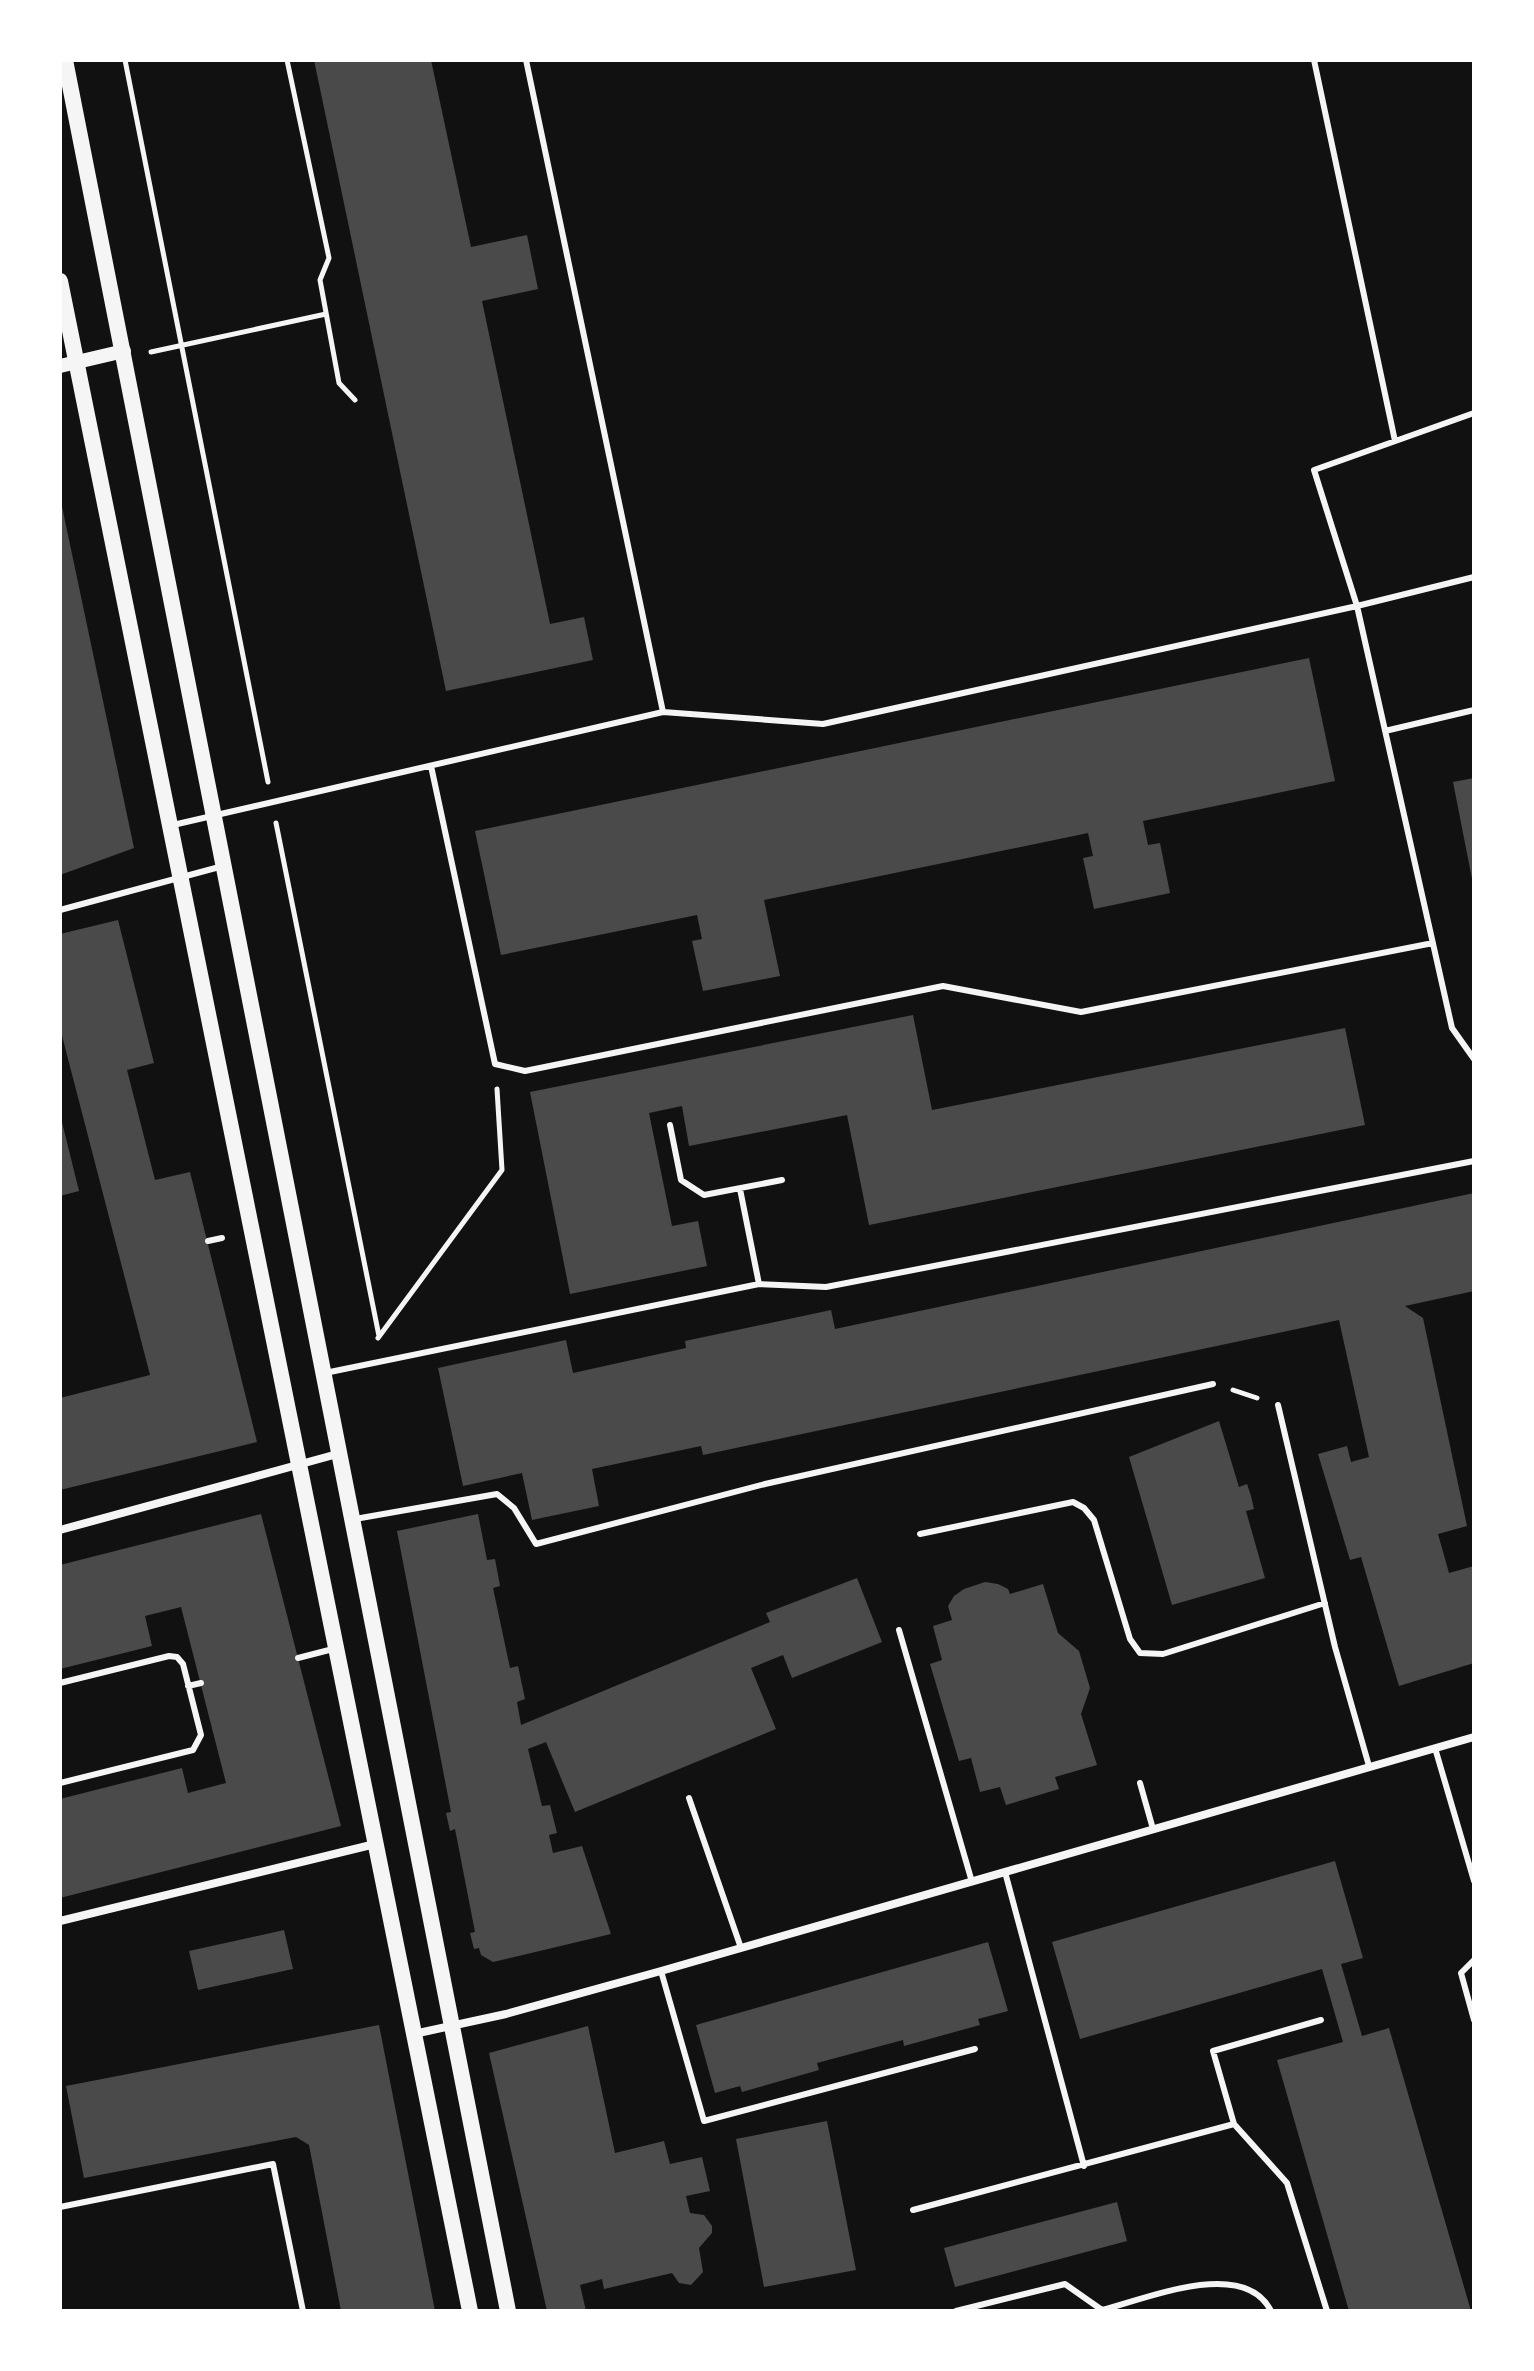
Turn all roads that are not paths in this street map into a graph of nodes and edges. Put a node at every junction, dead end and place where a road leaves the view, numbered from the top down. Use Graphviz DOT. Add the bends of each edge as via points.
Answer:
graph roads {
  1 [pos="65,60"];
  2 [pos="526,60"];
  3 [pos="1314,60"];
  4 [pos="60,281"];
  5 [pos="124,351"];
  6 [pos="68,364"];
  7 [pos="1474,413"];
  8 [pos="1395,441"];
  9 [pos="1474,577"];
  10 [pos="1357,606"];
  11 [pos="1474,710"];
  12 [pos="663,712"];
  13 [pos="1385,731"];
  14 [pos="431,766"];
  15 [pos="216,817"];
  16 [pos="170,825"];
  17 [pos="226,865"];
  18 [pos="180,876"];
  19 [pos="60,910"];
  20 [pos="1433,943"];
  21 [pos="1474,1059"];
  22 [pos="670,1125"];
  23 [pos="1474,1161"];
  24 [pos="782,1180"];
  25 [pos="740,1189"];
  26 [pos="222,1238"];
  27 [pos="208,1241"];
  28 [pos="759,1284"];
  29 [pos="325,1373"];
  30 [pos="1213,1384"];
  31 [pos="1278,1405"];
  32 [pos="341,1453"];
  33 [pos="299,1465"];
  34 [pos="354,1520"];
  35 [pos="60,1530"];
  36 [pos="920,1534"];
  37 [pos="1325,1603"];
  38 [pos="899,1630"];
  39 [pos="336,1649"];
  40 [pos="298,1658"];
  41 [pos="60,1683"];
  42 [pos="201,1683"];
  43 [pos="188,1686"];
  44 [pos="1474,1737"];
  45 [pos="1435,1748"];
  46 [pos="1369,1766"];
  47 [pos="60,1783"];
  48 [pos="1140,1783"];
  49 [pos="689,1798"];
  50 [pos="1153,1829"];
  51 [pos="375,1844"];
  52 [pos="1005,1872"];
  53 [pos="1474,1881"];
  54 [pos="972,1882"];
  55 [pos="60,1921"];
  56 [pos="741,1948"];
  57 [pos="1474,1960"];
  58 [pos="661,1971"];
  59 [pos="1321,2020"];
  60 [pos="1474,2020"];
  61 [pos="454,2026"];
  62 [pos="414,2034"];
  63 [pos="975,2049"];
  64 [pos="1234,2124"];
  65 [pos="1084,2166"];
  66 [pos="60,2207"];
  67 [pos="913,2210"];
  68 [pos="303,2311"];
  69 [pos="470,2311"];
  70 [pos="508,2311"];
  71 [pos="956,2311"];
  72 [pos="1271,2311"];
  73 [pos="1327,2311"];
  1 -- 5 [label="main road"];
  2 -- 12 [label="lane"];
  3 -- 8 [label="lane"];
  4 -- 6 [label="main road"];
  5 -- 6 [label="street"];
  5 -- 15 [label="main road"];
  6 -- 16 [label="main road"];
  7 -- 8 [label="lane"];
  8 -- 10 [label="lane" via="1314,470"];
  9 -- 10 [label="lane"];
  10 -- 12 [label="lane" via="823,724"];
  10 -- 13 [label="lane"];
  11 -- 13 [label="lane"];
  12 -- 14 [label="lane"];
  13 -- 20 [label="lane"];
  14 -- 15 [label="lane"];
  14 -- 20 [label="lane" via="495,1064 525,1071 943,986 1081,1012"];
  15 -- 16 [label="lane"];
  15 -- 17 [label="main road"];
  16 -- 18 [label="main road"];
  17 -- 18 [label="lane"];
  17 -- 29 [label="main road"];
  18 -- 19 [label="lane"];
  18 -- 33 [label="main road"];
  20 -- 21 [label="lane" via="1452,1028"];
  22 -- 25 [label="lane" via="681,1180 704,1195"];
  23 -- 28 [label="lane" via="826,1287"];
  24 -- 25 [label="lane"];
  25 -- 28 [label="lane"];
  26 -- 27 [label="lane"];
  28 -- 29 [label="lane"];
  29 -- 32 [label="main road"];
  30 -- 34 [label="lane" via="765,1484 536,1544 514,1508 497,1494"];
  31 -- 37 [label="lane"];
  32 -- 33 [label="street"];
  32 -- 34 [label="main road"];
  33 -- 35 [label="street"];
  33 -- 39 [label="main road"];
  34 -- 61 [label="main road"];
  36 -- 37 [label="lane" via="1073,1502 1094,1520 1130,1639 1140,1653 1163,1654"];
  37 -- 46 [label="lane"];
  38 -- 54 [label="lane"];
  39 -- 40 [label="lane"];
  39 -- 51 [label="main road"];
  41 -- 43 [label="lane" via="169,1656 183,1664"];
  42 -- 43 [label="lane"];
  43 -- 47 [label="lane" via="201,1735 193,1750"];
  44 -- 45 [label="street"];
  45 -- 46 [label="street"];
  45 -- 53 [label="lane"];
  46 -- 50 [label="street"];
  48 -- 50 [label="lane"];
  49 -- 56 [label="lane"];
  50 -- 52 [label="street"];
  51 -- 55 [label="street"];
  51 -- 62 [label="main road"];
  52 -- 54 [label="street"];
  52 -- 65 [label="lane"];
  54 -- 56 [label="street"];
  56 -- 58 [label="street"];
  57 -- 60 [label="lane" via="1461,1973"];
  58 -- 61 [label="street"];
  58 -- 63 [label="lane" via="704,2121"];
  59 -- 64 [label="lane" via="1213,2051"];
  61 -- 62 [label="street"];
  61 -- 70 [label="main road"];
  62 -- 69 [label="main road"];
  64 -- 65 [label="lane"];
  64 -- 73 [label="lane" via="1287,2183"];
  65 -- 67 [label="lane"];
  66 -- 68 [label="lane" via="273,2164"];
  71 -- 72 [label="lane" via="1065,2284 1102,2310 1207,2283 1240,2284"];
}
